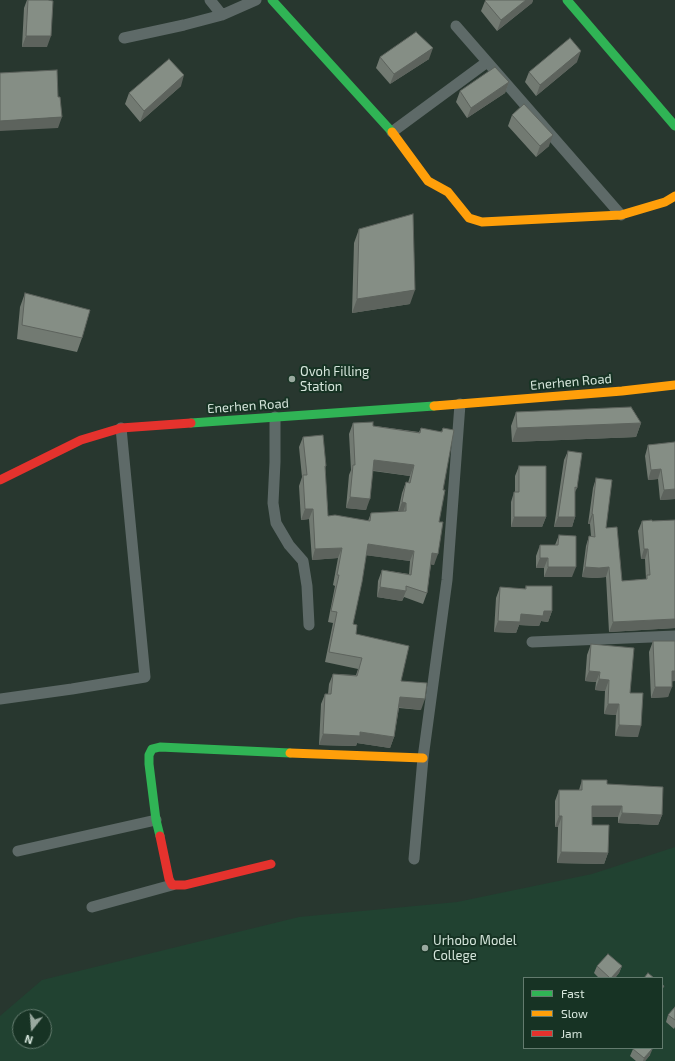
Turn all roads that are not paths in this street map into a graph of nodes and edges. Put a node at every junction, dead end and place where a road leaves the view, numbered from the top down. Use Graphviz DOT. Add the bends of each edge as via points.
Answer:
graph roads {
  1 [pos="210,0"];
  2 [pos="256,0"];
  3 [pos="272,0"];
  4 [pos="567,0"];
  5 [pos="222,15"];
  6 [pos="456,26"];
  7 [pos="124,38"];
  8 [pos="487,62"];
  9 [pos="675,126"];
  10 [pos="392,132"];
  11 [pos="675,196"];
  12 [pos="621,215"];
  13 [pos="675,385"];
  14 [pos="460,404"];
  15 [pos="275,418"];
  16 [pos="121,428"];
  17 [pos="0,480"];
  18 [pos="309,625"];
  19 [pos="675,636"];
  20 [pos="532,642"];
  21 [pos="0,699"];
  22 [pos="423,758"];
  23 [pos="156,820"];
  24 [pos="18,851"];
  25 [pos="414,860"];
  26 [pos="271,864"];
  27 [pos="172,886"];
  28 [pos="92,907"];
  1 -- 5 [label="street"];
  2 -- 5 [label="street"];
  3 -- 10 [label="street"];
  4 -- 9 [label="street"];
  5 -- 7 [label="street"];
  6 -- 8 [label="street"];
  8 -- 10 [label="street"];
  8 -- 12 [label="street"];
  10 -- 12 [label="street" via="428,180 448,192 469,218 482,222"];
  11 -- 12 [label="street" via="665,202"];
  13 -- 14 [label="street, Enerhen Road"];
  14 -- 15 [label="street, Enerhen Road"];
  14 -- 22 [label="street" via="447,580"];
  15 -- 16 [label="street, Enerhen Road"];
  15 -- 18 [label="street" via="273,503 276,524 303,561"];
  16 -- 17 [label="street, Enerhen Road" via="81,440"];
  16 -- 21 [label="street" via="145,677"];
  19 -- 20 [label="street"];
  22 -- 23 [label="street" via="152,749 149,764"];
  22 -- 25 [label="street"];
  23 -- 24 [label="street"];
  23 -- 27 [label="street"];
  26 -- 27 [label="street"];
  27 -- 28 [label="street"];
}
